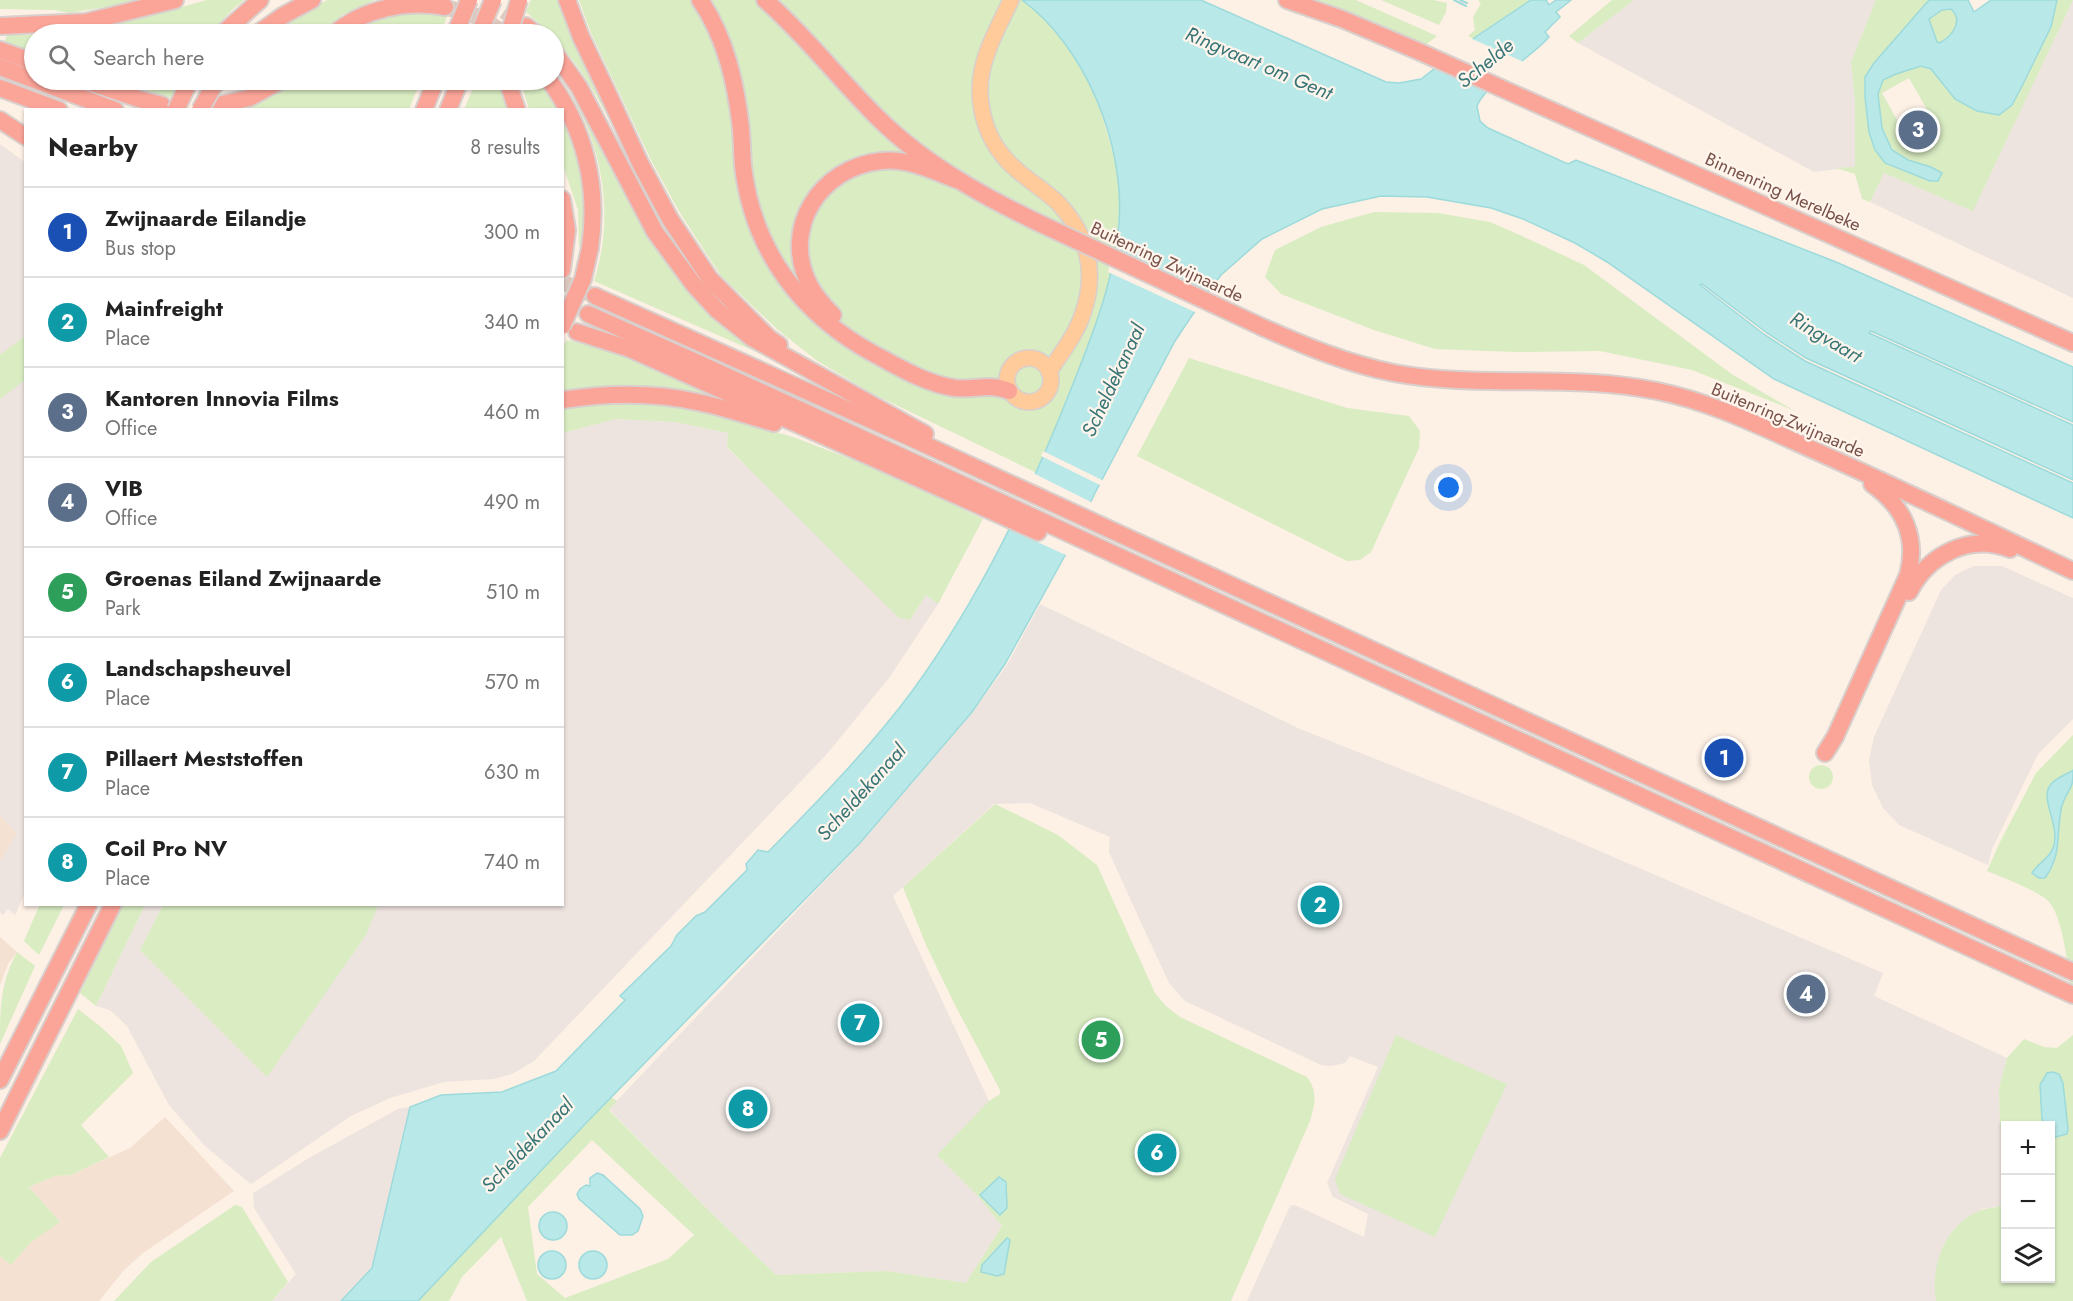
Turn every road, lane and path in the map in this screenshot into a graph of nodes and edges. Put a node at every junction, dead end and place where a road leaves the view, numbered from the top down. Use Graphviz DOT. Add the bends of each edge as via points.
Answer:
graph roads {
  1 [pos="175,0"];
  2 [pos="260,0"];
  3 [pos="312,0"];
  4 [pos="469,0"];
  5 [pos="493,0"];
  6 [pos="519,0"];
  7 [pos="567,0"];
  8 [pos="700,0"];
  9 [pos="765,0"];
  10 [pos="1011,0"];
  11 [pos="1287,0"];
  12 [pos="445,6"];
  13 [pos="56,24"];
  14 [pos="233,24"];
  15 [pos="271,24"];
  16 [pos="349,24"];
  17 [pos="459,24"];
  18 [pos="483,24"];
  19 [pos="512,24"];
  20 [pos="0,26"];
  21 [pos="24,26"];
  22 [pos="0,50"];
  23 [pos="24,58"];
  24 [pos="564,66"];
  25 [pos="0,67"];
  26 [pos="24,76"];
  27 [pos="0,88"];
  28 [pos="62,90"];
  29 [pos="112,90"];
  30 [pos="182,90"];
  31 [pos="213,90"];
  32 [pos="264,90"];
  33 [pos="432,90"];
  34 [pos="456,90"];
  35 [pos="510,90"];
  36 [pos="555,90"];
  37 [pos="169,107"];
  38 [pos="53,108"];
  39 [pos="110,108"];
  40 [pos="207,108"];
  41 [pos="425,108"];
  42 [pos="449,108"];
  43 [pos="516,108"];
  44 [pos="0,120"];
  45 [pos="24,136"];
  46 [pos="957,180"];
  47 [pos="564,211"];
  48 [pos="564,254"];
  49 [pos="595,296"];
  50 [pos="588,314"];
  51 [pos="1262,327"];
  52 [pos="570,329"];
  53 [pos="2073,343"];
  54 [pos="1045,367"];
  55 [pos="831,381"];
  56 [pos="1008,383"];
  57 [pos="564,400"];
  58 [pos="1838,461"];
  59 [pos="888,464"];
  60 [pos="985,470"];
  61 [pos="973,496"];
  62 [pos="2031,551"];
  63 [pos="2073,571"];
  64 [pos="88,906"];
  65 [pos="112,906"];
  66 [pos="2073,972"];
  67 [pos="2073,995"];
  68 [pos="0,1080"];
  69 [pos="0,1131"];
  1 -- 13 [label="highway" via="86,22"];
  2 -- 14 [label="highway"];
  3 -- 15 [label="highway"];
  4 -- 17 [label="highway, bridge"];
  5 -- 18 [label="highway, bridge"];
  6 -- 19 [label="highway, bridge"];
  7 -- 55 [label="highway" via="640,163 670,219 710,279 769,338"];
  8 -- 56 [label="highway" via="715,26 732,73 752,211 784,278 835,329 893,363 943,386 970,388"];
  9 -- 46 [label="highway" via="877,116"];
  10 -- 54 [label="main road" via="984,62 982,114 1003,157 1059,204 1074,222 1088,251 1090,271 1089,294 1073,337"];
  11 -- 53 [label="highway, Binnenring Merelbeke" via="1418,51"];
  12 -- 16 [label="highway" via="388,6"];
  20 -- 21 [label="highway"];
  22 -- 23 [label="highway"];
  24 -- 55 [label="highway" via="656,232 694,285 752,338"];
  25 -- 26 [label="highway"];
  27 -- 38 [label="highway"];
  28 -- 39 [label="highway"];
  29 -- 37 [label="highway"];
  30 -- 37 [label="highway, bridge"];
  31 -- 40 [label="highway, bridge"];
  32 -- 40 [label="highway" via="249,98"];
  33 -- 41 [label="highway"];
  34 -- 42 [label="highway"];
  35 -- 43 [label="highway"];
  36 -- 52 [label="highway, bridge" via="575,122 593,196 591,248"];
  44 -- 45 [label="highway"];
  46 -- 51 [label="highway, Buitenring Zwijnaarde, bridge" via="993,201"];
  46 -- 56 [label="highway" via="896,161 865,163 847,170 821,190 804,219 804,270 809,286 834,316 880,347 951,379"];
  47 -- 48 [label="highway"];
  49 -- 60 [label="highway"];
  50 -- 61 [label="highway"];
  51 -- 58 [label="highway, Buitenring-Zwijnaarde" via="1354,364 1395,373 1587,382 1658,391 1742,418"];
  52 -- 59 [label="highway" via="630,349"];
  54 -- 56 [label="main road" via="1027,358 1020,360 1010,369"];
  54 -- 56 [label="main road" via="1049,388 1039,400 1022,402 1012,395"];
  55 -- 60 [label="highway"];
  57 -- 59 [label="highway" via="632,394 697,402 796,429"];
  58 -- 62 [label="highway, Buitenring-Zwijnaarde"];
  58 -- 62 [label="highway" via="1845,472 1872,485 1899,509 1909,532 1912,554 1908,575 1835,737 1832,755 1842,742 1925,567 1943,554 1967,545 1992,544"];
  59 -- 61 [label="highway"];
  60 -- 66 [label="highway"];
  61 -- 67 [label="highway" via="1162,577"];
  62 -- 63 [label="highway, Buitenring-Zwijnaarde"];
  64 -- 68 [label="highway"];
  65 -- 69 [label="highway"];
}
